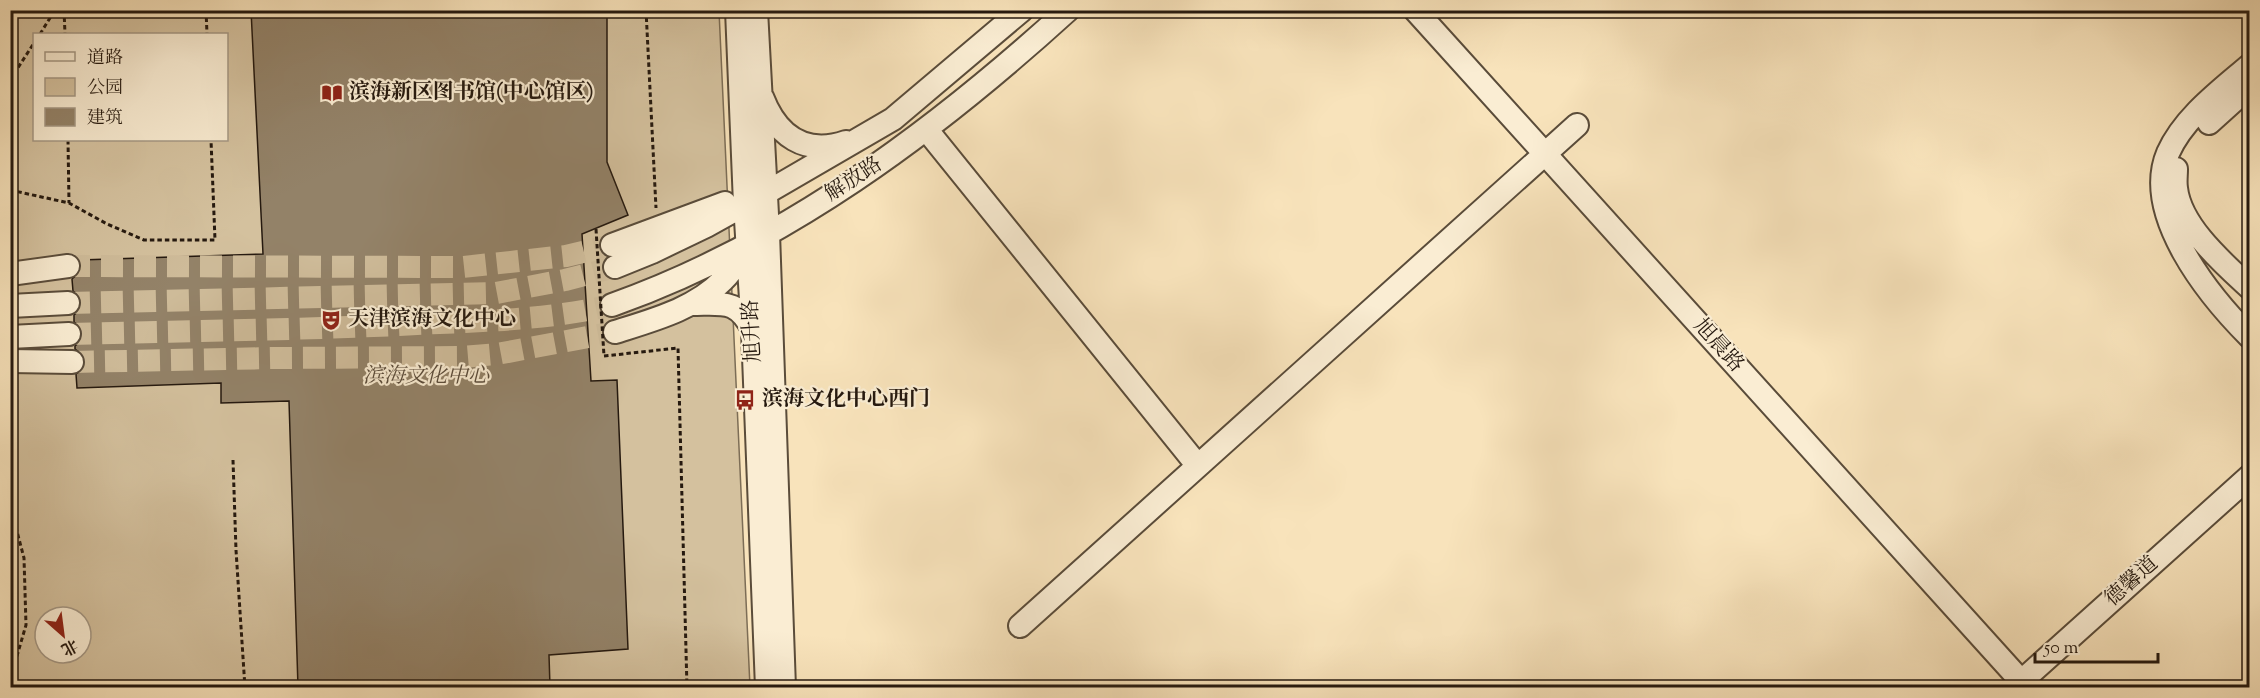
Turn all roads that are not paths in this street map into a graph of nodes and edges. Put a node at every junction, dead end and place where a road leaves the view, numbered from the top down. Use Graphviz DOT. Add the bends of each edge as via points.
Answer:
graph roads {
  1 [pos="737,10"];
  2 [pos="756,10"];
  3 [pos="1022,10"];
  4 [pos="1068,10"];
  5 [pos="1414,10"];
  6 [pos="2250,65"];
  7 [pos="2250,86"];
  8 [pos="759,89"];
  9 [pos="1577,126"];
  10 [pos="926,129"];
  11 [pos="864,136"];
  12 [pos="1543,153"];
  13 [pos="754,199"];
  14 [pos="758,238"];
  15 [pos="607,242"];
  16 [pos="68,266"];
  17 [pos="10,274"];
  18 [pos="2250,288"];
  19 [pos="68,303"];
  20 [pos="692,304"];
  21 [pos="612,305"];
  22 [pos="10,306"];
  23 [pos="753,331"];
  24 [pos="615,332"];
  25 [pos="69,334"];
  26 [pos="10,337"];
  27 [pos="2250,337"];
  28 [pos="10,360"];
  29 [pos="72,362"];
  30 [pos="1198,466"];
  31 [pos="2250,476"];
  32 [pos="1020,626"];
  33 [pos="2018,684"];
  34 [pos="766,687"];
  35 [pos="784,687"];
  1 -- 13 [label="street, 旭升路"];
  2 -- 8 [label="street, 旭升路"];
  3 -- 11 [label="street, 解放路" via="893,119"];
  4 -- 10 [label="street, 解放路"];
  5 -- 12 [label="street, 旭晨路"];
  6 -- 27 [label="street" via="2196,113 2183,130 2169,152 2162,192 2168,219 2187,257"];
  7 -- 18 [label="street" via="2190,142 2176,169 2175,188 2189,222"];
  8 -- 11 [label="street" via="776,124 802,144 831,147"];
  8 -- 13 [label="street, 旭升路"];
  9 -- 12 [label="street"];
  10 -- 14 [label="street, 解放路" via="862,177"];
  10 -- 30 [label="street"];
  11 -- 13 [label="street, 解放路"];
  12 -- 30 [label="street"];
  12 -- 33 [label="street, 旭晨路"];
  13 -- 14 [label="street, 旭升路"];
  13 -- 15 [label="street" via="722,203"];
  14 -- 20 [label="street" via="725,279"];
  14 -- 21 [label="street, 解放路" via="674,281"];
  14 -- 23 [label="street, 旭升路"];
  14 -- 35 [label="street, 旭升路"];
  16 -- 17 [label="street"];
  19 -- 22 [label="street"];
  20 -- 23 [label="street" via="737,308"];
  20 -- 24 [label="street"];
  23 -- 34 [label="street, 旭升路"];
  25 -- 26 [label="street"];
  28 -- 29 [label="street"];
  30 -- 32 [label="street"];
  31 -- 33 [label="street, 德馨道"];
}
